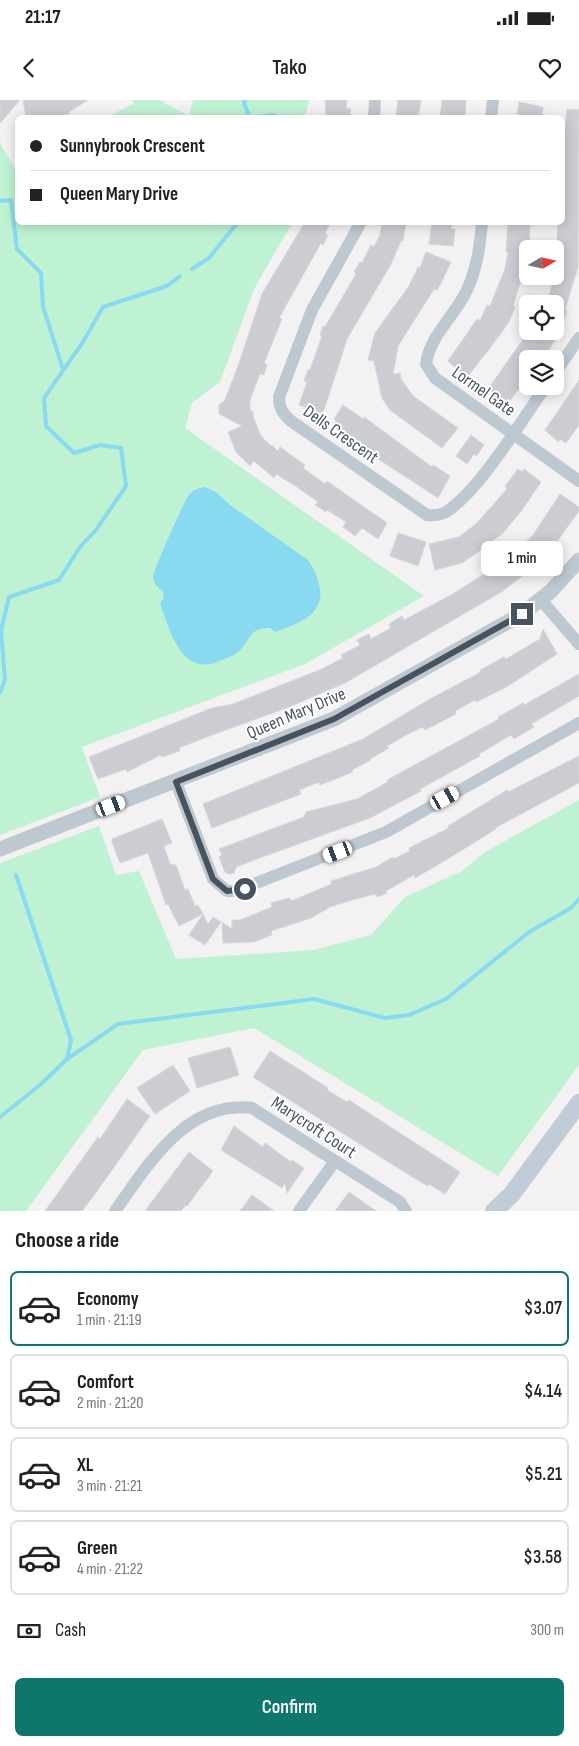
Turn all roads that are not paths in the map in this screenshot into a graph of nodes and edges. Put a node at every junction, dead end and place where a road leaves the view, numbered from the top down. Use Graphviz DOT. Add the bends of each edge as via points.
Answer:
graph roads {
  1 [pos="375,100"];
  2 [pos="493,100"];
  3 [pos="374,115"];
  4 [pos="492,115"];
  5 [pos="359,225"];
  6 [pos="482,225"];
  7 [pos="579,338"];
  8 [pos="564,360"];
  9 [pos="540,395"];
  10 [pos="513,433"];
  11 [pos="579,481"];
  12 [pos="579,560"];
  13 [pos="541,600"];
  14 [pos="579,644"];
  15 [pos="579,723"];
  16 [pos="176,782"];
  17 [pos="0,849"];
  18 [pos="579,1103"];
  19 [pos="335,1162"];
  20 [pos="512,1194"];
  21 [pos="115,1211"];
  22 [pos="299,1211"];
  23 [pos="406,1211"];
  24 [pos="494,1211"];
  25 [pos="505,1211"];
  1 -- 3 [label="street"];
  2 -- 4 [label="street"];
  5 -- 10 [label="street, Dells Crescent" via="308,318 279,397 283,414 408,503 433,516 445,512 478,481"];
  6 -- 10 [label="street, Lormel Gate" via="478,258 467,291 428,350 426,364 435,378"];
  7 -- 8 [label="street"];
  9 -- 10 [label="street"];
  10 -- 11 [label="street, Lormel Gate"];
  12 -- 13 [label="street, Queen Mary Drive"];
  13 -- 14 [label="street"];
  13 -- 16 [label="street, Queen Mary Drive" via="497,629 334,719"];
  15 -- 16 [label="street" via="379,835 236,891 227,891 213,879"];
  16 -- 17 [label="street, Queen Mary Drive"];
  18 -- 20 [label="main road"];
  19 -- 21 [label="street, Marycroft Court" via="252,1108 223,1110 192,1122 175,1134"];
  19 -- 22 [label="street"];
  19 -- 23 [label="street, Marycroft Court" via="400,1202"];
  20 -- 24 [label="main road"];
  20 -- 25 [label="main road"];
}
